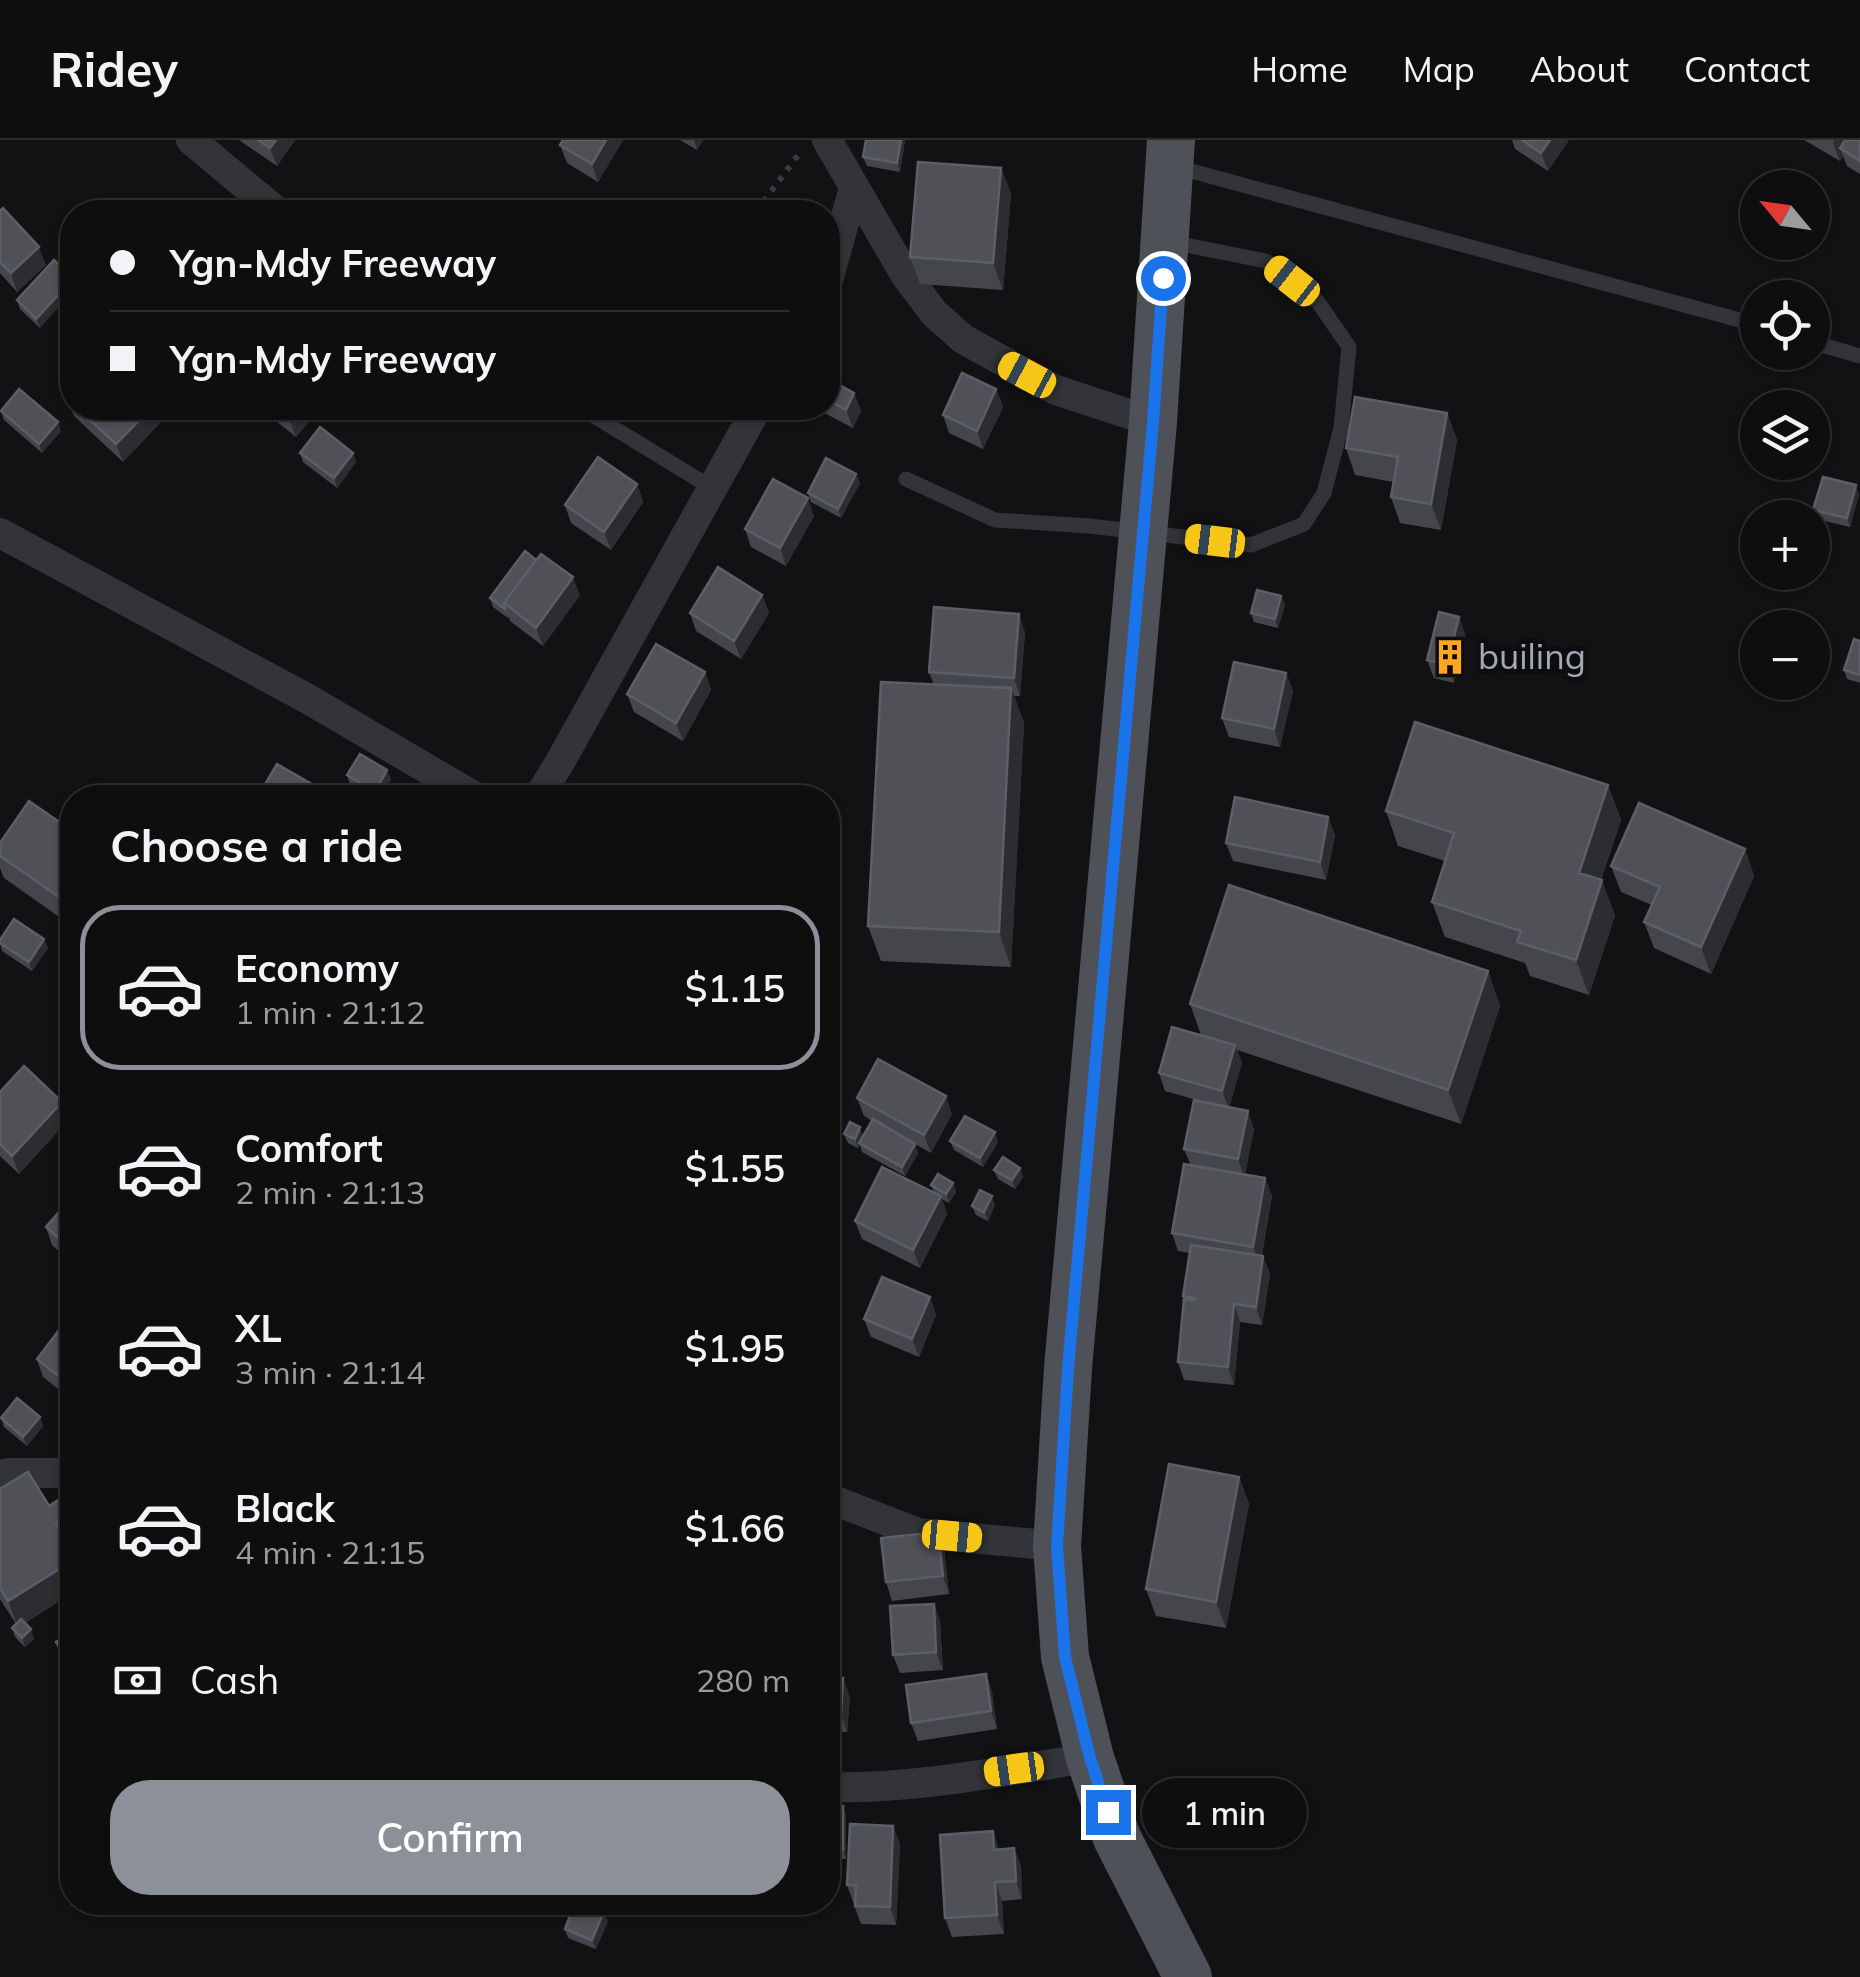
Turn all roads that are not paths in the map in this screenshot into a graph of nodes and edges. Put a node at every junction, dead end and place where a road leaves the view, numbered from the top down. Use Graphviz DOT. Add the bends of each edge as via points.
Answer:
graph roads {
  1 [pos="191,140"];
  2 [pos="827,140"];
  3 [pos="1170,152"];
  4 [pos="854,188"];
  5 [pos="263,200"];
  6 [pos="840,238"];
  7 [pos="1165,241"];
  8 [pos="1740,321"];
  9 [pos="1830,347"];
  10 [pos="1860,356"];
  11 [pos="601,420"];
  12 [pos="750,420"];
  13 [pos="1153,422"];
  14 [pos="906,479"];
  15 [pos="712,488"];
  16 [pos="1143,532"];
  17 [pos="0,533"];
  18 [pos="455,785"];
  19 [pos="546,785"];
  20 [pos="60,1473"];
  21 [pos="0,1475"];
  22 [pos="840,1503"];
  23 [pos="1057,1546"];
  24 [pos="1090,1758"];
  25 [pos="840,1787"];
  26 [pos="1188,1977"];
  1 -- 5 [label="street"];
  2 -- 4 [label="street"];
  3 -- 7 [label="main road"];
  3 -- 8 [label="lane"];
  4 -- 6 [label="street"];
  4 -- 13 [label="street" via="906,276 963,339 1056,390"];
  7 -- 13 [label="main road"];
  7 -- 16 [label="lane" via="1266,261 1318,302 1349,346 1341,428 1324,493 1304,524 1250,545"];
  9 -- 10 [label="lane"];
  11 -- 15 [label="lane"];
  12 -- 15 [label="street"];
  13 -- 16 [label="main road"];
  14 -- 16 [label="lane" via="995,520"];
  15 -- 19 [label="street"];
  16 -- 23 [label="main road"];
  17 -- 18 [label="street"];
  20 -- 21 [label="street"];
  22 -- 23 [label="street" via="918,1533"];
  23 -- 24 [label="main road" via="1065,1657"];
  24 -- 25 [label="street"];
  24 -- 26 [label="main road" via="1116,1838"];
}
